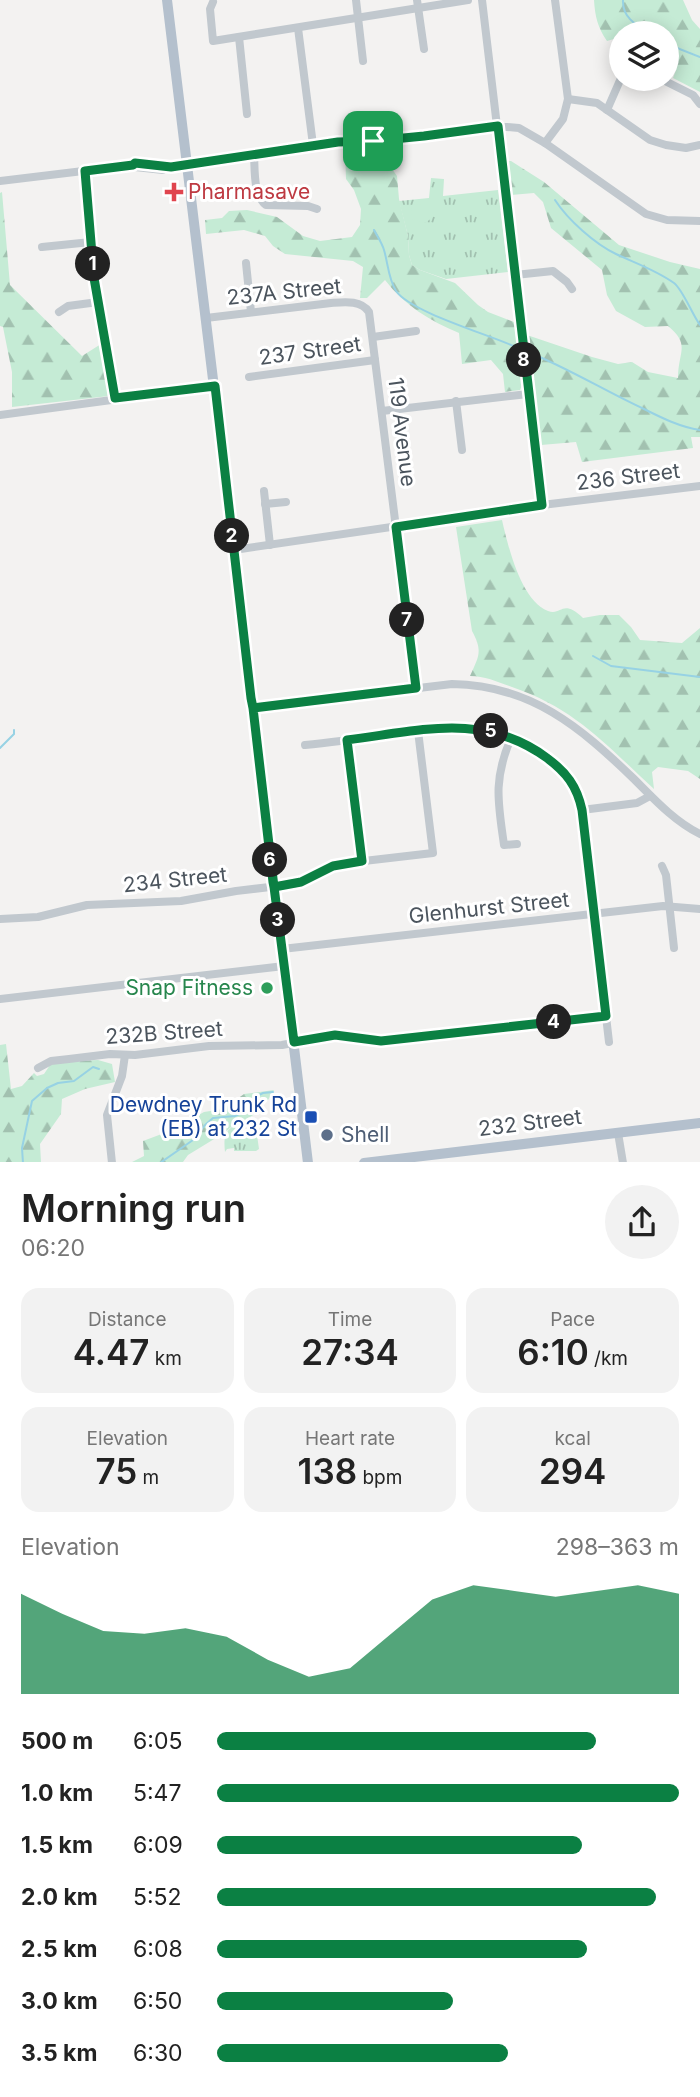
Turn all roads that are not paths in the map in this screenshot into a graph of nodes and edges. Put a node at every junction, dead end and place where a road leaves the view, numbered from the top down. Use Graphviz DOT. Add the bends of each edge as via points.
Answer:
graph roads {
  1 [pos="167,0"];
  2 [pos="356,0"];
  3 [pos="468,0"];
  4 [pos="482,0"];
  5 [pos="555,0"];
  6 [pos="213,2"];
  7 [pos="417,4"];
  8 [pos="358,18"];
  9 [pos="298,28"];
  10 [pos="239,37"];
  11 [pos="424,49"];
  12 [pos="363,61"];
  13 [pos="679,88"];
  14 [pos="615,91"];
  15 [pos="568,99"];
  16 [pos="700,104"];
  17 [pos="607,110"];
  18 [pos="247,114"];
  19 [pos="371,122"];
  20 [pos="498,126"];
  21 [pos="373,141"];
  22 [pos="545,142"];
  23 [pos="313,145"];
  24 [pos="700,145"];
  25 [pos="254,155"];
  26 [pos="188,165"];
  27 [pos="85,171"];
  28 [pos="0,181"];
  29 [pos="317,209"];
  30 [pos="700,221"];
  31 [pos="91,242"];
  32 [pos="42,247"];
  33 [pos="246,263"];
  34 [pos="515,275"];
  35 [pos="572,289"];
  36 [pos="98,302"];
  37 [pos="365,306"];
  38 [pos="59,312"];
  39 [pos="251,312"];
  40 [pos="206,318"];
  41 [pos="416,331"];
  42 [pos="373,337"];
  43 [pos="375,360"];
  44 [pos="249,377"];
  45 [pos="215,386"];
  46 [pos="528,394"];
  47 [pos="115,398"];
  48 [pos="456,401"];
  49 [pos="382,411"];
  50 [pos="0,415"];
  51 [pos="462,450"];
  52 [pos="700,486"];
  53 [pos="264,491"];
  54 [pos="286,502"];
  55 [pos="265,504"];
  56 [pos="542,505"];
  57 [pos="396,527"];
  58 [pos="270,545"];
  59 [pos="234,550"];
  60 [pos="416,688"];
  61 [pos="253,708"];
  62 [pos="418,731"];
  63 [pos="511,738"];
  64 [pos="347,740"];
  65 [pos="304,746"];
  66 [pos="650,796"];
  67 [pos="582,810"];
  68 [pos="700,834"];
  69 [pos="517,844"];
  70 [pos="362,861"];
  71 [pos="662,866"];
  72 [pos="274,887"];
  73 [pos="670,906"];
  74 [pos="700,909"];
  75 [pos="594,914"];
  76 [pos="0,919"];
  77 [pos="674,948"];
  78 [pos="282,949"];
  79 [pos="284,966"];
  80 [pos="0,999"];
  81 [pos="606,1016"];
  82 [pos="294,1042"];
  83 [pos="609,1042"];
  84 [pos="125,1055"];
  85 [pos="38,1068"];
  86 [pos="700,1123"];
  87 [pos="618,1132"];
  88 [pos="419,1159"];
  89 [pos="112,1162"];
  90 [pos="308,1162"];
  91 [pos="378,1162"];
  92 [pos="623,1162"];
  1 -- 26 [label="main road"];
  2 -- 8 [label="street"];
  3 -- 7 [label="street"];
  4 -- 20 [label="street"];
  5 -- 15 [label="street"];
  6 -- 10 [label="street" via="213,41"];
  7 -- 8 [label="street"];
  7 -- 11 [label="street"];
  8 -- 9 [label="street"];
  8 -- 12 [label="street"];
  9 -- 10 [label="street"];
  9 -- 23 [label="street"];
  10 -- 18 [label="street"];
  13 -- 16 [label="street"];
  14 -- 17 [label="street"];
  15 -- 17 [label="street" via="593,101"];
  15 -- 22 [label="street" via="563,119"];
  17 -- 24 [label="street" via="650,140 686,148"];
  19 -- 21 [label="street"];
  20 -- 21 [label="street"];
  20 -- 22 [label="street" via="519,128"];
  20 -- 34 [label="street"];
  21 -- 23 [label="street"];
  22 -- 30 [label="street" via="646,214"];
  23 -- 25 [label="street"];
  25 -- 26 [label="street"];
  25 -- 29 [label="street" via="262,202"];
  26 -- 27 [label="street" via="163,170 133,165"];
  26 -- 40 [label="main road"];
  27 -- 28 [label="street"];
  27 -- 31 [label="street"];
  31 -- 32 [label="street"];
  31 -- 36 [label="street"];
  33 -- 39 [label="street"];
  34 -- 35 [label="street" via="553,271"];
  34 -- 46 [label="street"];
  36 -- 38 [label="street" via="68,306"];
  36 -- 47 [label="street"];
  37 -- 39 [label="street, 237A Street" via="331,303"];
  37 -- 42 [label="street, 119 Avenue"];
  39 -- 40 [label="street, 237A Street"];
  40 -- 45 [label="main road"];
  41 -- 42 [label="street, 237 Street"];
  42 -- 43 [label="street, 119 Avenue"];
  43 -- 44 [label="street, 237 Street"];
  43 -- 49 [label="street, 119 Avenue"];
  45 -- 47 [label="street"];
  45 -- 59 [label="main road"];
  46 -- 48 [label="street"];
  46 -- 56 [label="street"];
  47 -- 50 [label="street"];
  48 -- 49 [label="street"];
  48 -- 51 [label="street"];
  49 -- 57 [label="street, 119 Avenue"];
  52 -- 56 [label="street, 236 Street"];
  53 -- 55 [label="street"];
  54 -- 55 [label="street"];
  55 -- 58 [label="street"];
  56 -- 57 [label="street, 236 Street"];
  57 -- 58 [label="street, 236 Street"];
  57 -- 60 [label="street, 119 Avenue"];
  58 -- 59 [label="street, 236 Street"];
  59 -- 61 [label="main road"];
  60 -- 61 [label="street"];
  60 -- 66 [label="street" via="471,685 530,700 584,734"];
  61 -- 72 [label="main road"];
  62 -- 63 [label="street" via="472,728"];
  62 -- 64 [label="street"];
  62 -- 70 [label="street, 234 Street" via="433,853"];
  63 -- 67 [label="street" via="554,763 574,784"];
  63 -- 69 [label="street" via="499,771 498,797 504,845"];
  64 -- 65 [label="street"];
  64 -- 70 [label="street"];
  66 -- 67 [label="street" via="638,803"];
  66 -- 68 [label="street"];
  67 -- 75 [label="street"];
  70 -- 72 [label="street, 234 Street"];
  71 -- 73 [label="street"];
  72 -- 76 [label="street, 234 Street" via="181,901 92,904 38,917"];
  72 -- 78 [label="main road"];
  73 -- 74 [label="street, Glenhurst Street"];
  73 -- 75 [label="street, Glenhurst Street"];
  73 -- 77 [label="street"];
  75 -- 78 [label="street, Glenhurst Street"];
  75 -- 81 [label="street"];
  78 -- 79 [label="main road"];
  79 -- 80 [label="street"];
  79 -- 82 [label="main road"];
  81 -- 82 [label="street, 232B Street" via="381,1041 335,1035"];
  81 -- 83 [label="street"];
  82 -- 84 [label="street, 232B Street"];
  82 -- 90 [label="main road"];
  84 -- 85 [label="street, 232B Street" via="51,1061"];
  84 -- 89 [label="street" via="107,1115"];
  86 -- 87 [label="main road, 232 Street"];
  87 -- 88 [label="main road, 232 Street"];
  87 -- 92 [label="street"];
  88 -- 91 [label="main road, 232 Street"];
}
